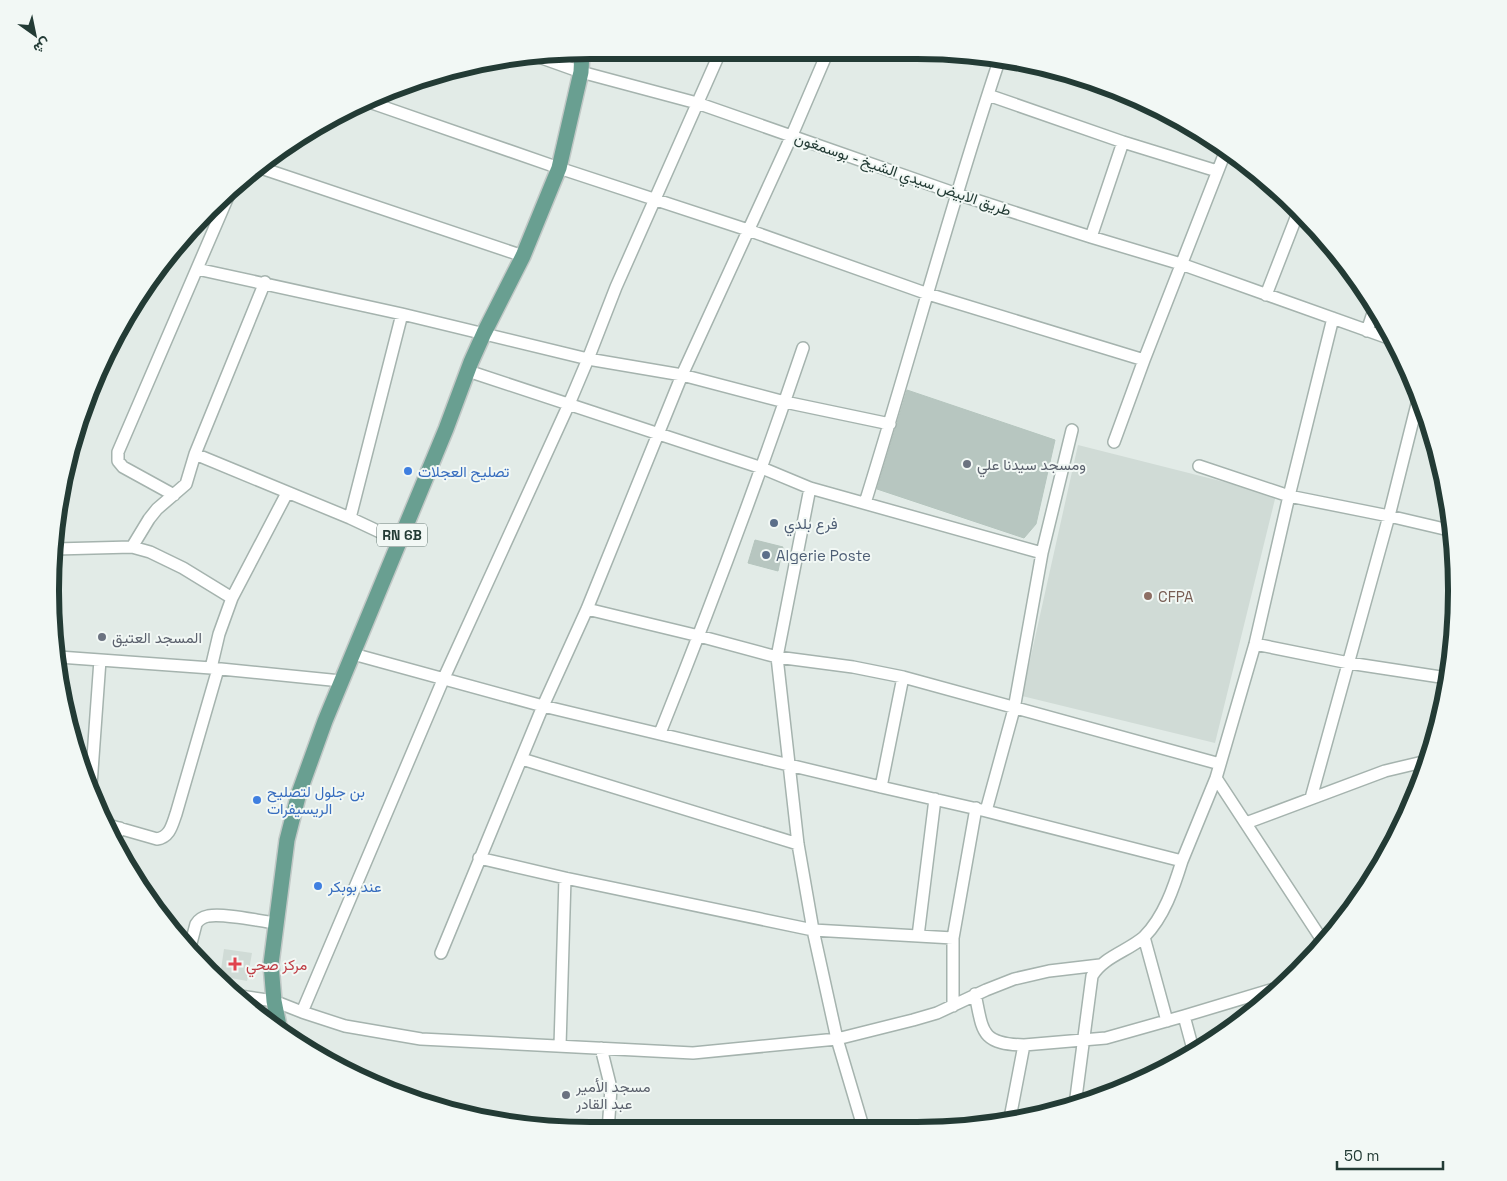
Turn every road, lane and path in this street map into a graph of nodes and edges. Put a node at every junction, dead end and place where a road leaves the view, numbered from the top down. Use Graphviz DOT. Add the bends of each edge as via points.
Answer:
graph roads {
  1 [pos="582,59"];
  2 [pos="716,59"];
  3 [pos="825,59"];
  4 [pos="549,61"];
  5 [pos="996,65"];
  6 [pos="581,72"];
  7 [pos="988,95"];
  8 [pos="376,104"];
  9 [pos="697,104"];
  10 [pos="792,135"];
  11 [pos="1123,142"];
  12 [pos="1223,156"];
  13 [pos="559,168"];
  14 [pos="266,169"];
  15 [pos="1217,171"];
  16 [pos="957,194"];
  17 [pos="654,199"];
  18 [pos="225,205"];
  19 [pos="1296,217"];
  20 [pos="748,230"];
  21 [pos="1091,237"];
  22 [pos="523,256"];
  23 [pos="1181,264"];
  24 [pos="197,269"];
  25 [pos="265,282"];
  26 [pos="928,294"];
  27 [pos="1266,295"];
  28 [pos="402,314"];
  29 [pos="1372,316"];
  30 [pos="1333,318"];
  31 [pos="1367,331"];
  32 [pos="484,333"];
  33 [pos="1383,336"];
  34 [pos="803,348"];
  35 [pos="588,359"];
  36 [pos="1144,360"];
  37 [pos="468,372"];
  38 [pos="682,375"];
  39 [pos="785,402"];
  40 [pos="569,404"];
  41 [pos="1416,409"];
  42 [pos="890,424"];
  43 [pos="1072,430"];
  44 [pos="658,434"];
  45 [pos="1114,442"];
  46 [pos="195,454"];
  47 [pos="1198,466"];
  48 [pos="762,468"];
  49 [pos="810,488"];
  50 [pos="287,493"];
  51 [pos="174,495"];
  52 [pos="1289,496"];
  53 [pos="865,503"];
  54 [pos="1389,516"];
  55 [pos="350,518"];
  56 [pos="1445,529"];
  57 [pos="399,541"];
  58 [pos="132,547"];
  59 [pos="61,549"];
  60 [pos="1042,553"];
  61 [pos="232,598"];
  62 [pos="587,609"];
  63 [pos="699,636"];
  64 [pos="1255,644"];
  65 [pos="352,654"];
  66 [pos="63,657"];
  67 [pos="777,657"];
  68 [pos="100,660"];
  69 [pos="1349,664"];
  70 [pos="214,669"];
  71 [pos="903,677"];
  72 [pos="1441,677"];
  73 [pos="443,680"];
  74 [pos="342,682"];
  75 [pos="543,706"];
  76 [pos="1014,708"];
  77 [pos="660,733"];
  78 [pos="522,759"];
  79 [pos="1420,762"];
  80 [pos="788,764"];
  81 [pos="1220,764"];
  82 [pos="92,774"];
  83 [pos="1216,778"];
  84 [pos="881,787"];
  85 [pos="1311,798"];
  86 [pos="935,799"];
  87 [pos="981,809"];
  88 [pos="1246,823"];
  89 [pos="114,827"];
  90 [pos="120,828"];
  91 [pos="118,833"];
  92 [pos="798,844"];
  93 [pos="479,858"];
  94 [pos="1182,861"];
  95 [pos="565,878"];
  96 [pos="276,923"];
  97 [pos="813,930"];
  98 [pos="918,936"];
  99 [pos="1320,936"];
  100 [pos="1144,937"];
  101 [pos="953,938"];
  102 [pos="192,942"];
  103 [pos="441,953"];
  104 [pos="1100,965"];
  105 [pos="1265,992"];
  106 [pos="975,994"];
  107 [pos="249,997"];
  108 [pos="274,1001"];
  109 [pos="952,1006"];
  110 [pos="302,1012"];
  111 [pos="1184,1016"];
  112 [pos="278,1020"];
  113 [pos="1167,1021"];
  114 [pos="837,1039"];
  115 [pos="1084,1041"];
  116 [pos="1024,1045"];
  117 [pos="1192,1045"];
  118 [pos="560,1046"];
  119 [pos="601,1048"];
  120 [pos="1077,1097"];
  121 [pos="1011,1114"];
  122 [pos="609,1122"];
  123 [pos="862,1122"];
  1 -- 6 [label="main road, RN 6B"];
  2 -- 9 [label="street"];
  3 -- 10 [label="street"];
  4 -- 6 [label="street, طريق الابيض سيدي الشيخ - بوسمغون"];
  5 -- 7 [label="street"];
  6 -- 9 [label="street, طريق الابيض سيدي الشيخ - بوسمغون"];
  6 -- 13 [label="main road, RN 6B"];
  7 -- 11 [label="street"];
  7 -- 16 [label="street"];
  8 -- 13 [label="street"];
  9 -- 10 [label="street, طريق الابيض سيدي الشيخ - بوسمغون"];
  9 -- 17 [label="street"];
  10 -- 16 [label="street, طريق الابيض سيدي الشيخ - بوسمغون"];
  10 -- 20 [label="street"];
  11 -- 15 [label="street"];
  11 -- 21 [label="street"];
  12 -- 15 [label="street"];
  13 -- 17 [label="street"];
  13 -- 22 [label="main road, RN 6B"];
  14 -- 22 [label="street"];
  15 -- 23 [label="street"];
  16 -- 21 [label="street, طريق الابيض سيدي الشيخ - بوسمغون"];
  16 -- 26 [label="street"];
  17 -- 20 [label="street"];
  17 -- 35 [label="street"];
  18 -- 24 [label="street"];
  19 -- 27 [label="street"];
  20 -- 26 [label="street"];
  20 -- 38 [label="street"];
  21 -- 23 [label="street, طريق الابيض سيدي الشيخ - بوسمغون"];
  22 -- 32 [label="main road, RN 6B"];
  23 -- 27 [label="street, طريق الابيض سيدي الشيخ - بوسمغون"];
  23 -- 36 [label="street"];
  24 -- 25 [label="street"];
  24 -- 51 [label="street" via="118,456 123,467"];
  25 -- 28 [label="street"];
  25 -- 46 [label="street"];
  26 -- 36 [label="street"];
  26 -- 42 [label="street"];
  27 -- 30 [label="street, طريق الابيض سيدي الشيخ - بوسمغون"];
  28 -- 32 [label="street"];
  28 -- 55 [label="street"];
  29 -- 31 [label="street"];
  30 -- 31 [label="street, طريق الابيض سيدي الشيخ - بوسمغون"];
  30 -- 52 [label="street"];
  31 -- 33 [label="street, طريق الابيض سيدي الشيخ - بوسمغون"];
  32 -- 35 [label="street"];
  32 -- 37 [label="main road, RN 6B"];
  34 -- 39 [label="street"];
  35 -- 38 [label="street"];
  35 -- 40 [label="street"];
  36 -- 45 [label="street"];
  37 -- 40 [label="street"];
  37 -- 57 [label="main road, RN 6B"];
  38 -- 39 [label="street"];
  38 -- 44 [label="street"];
  39 -- 42 [label="street"];
  39 -- 48 [label="street"];
  40 -- 44 [label="street"];
  40 -- 73 [label="street"];
  41 -- 54 [label="street"];
  42 -- 53 [label="street"];
  43 -- 60 [label="street"];
  44 -- 48 [label="street"];
  44 -- 62 [label="street"];
  46 -- 50 [label="street"];
  46 -- 51 [label="street" via="186,484"];
  47 -- 52 [label="street"];
  48 -- 49 [label="street"];
  48 -- 63 [label="street"];
  49 -- 53 [label="street"];
  49 -- 67 [label="street"];
  50 -- 55 [label="street"];
  50 -- 61 [label="street"];
  51 -- 58 [label="street" via="157,509"];
  52 -- 54 [label="street"];
  52 -- 64 [label="street"];
  53 -- 60 [label="street"];
  54 -- 56 [label="street"];
  54 -- 69 [label="street"];
  55 -- 57 [label="street"];
  57 -- 65 [label="main road, RN 6B"];
  58 -- 59 [label="street"];
  58 -- 61 [label="street" via="166,558"];
  60 -- 76 [label="street"];
  61 -- 70 [label="street" via="219,634"];
  62 -- 63 [label="street"];
  62 -- 75 [label="street"];
  63 -- 67 [label="street"];
  63 -- 77 [label="street"];
  64 -- 69 [label="street"];
  64 -- 81 [label="street"];
  65 -- 73 [label="street"];
  65 -- 74 [label="main road, RN 6B"];
  66 -- 68 [label="street"];
  67 -- 71 [label="street"];
  67 -- 80 [label="street"];
  68 -- 70 [label="street"];
  68 -- 82 [label="street"];
  69 -- 72 [label="street"];
  69 -- 85 [label="street"];
  70 -- 74 [label="street"];
  70 -- 90 [label="street" via="176,814 168,832 157,839"];
  71 -- 76 [label="street"];
  71 -- 84 [label="street"];
  73 -- 75 [label="street"];
  73 -- 110 [label="street"];
  74 -- 96 [label="main road, RN 6B" via="324,721 286,840"];
  75 -- 77 [label="street"];
  75 -- 78 [label="street"];
  76 -- 81 [label="street"];
  76 -- 87 [label="street"];
  77 -- 80 [label="street"];
  78 -- 92 [label="street"];
  78 -- 93 [label="street"];
  79 -- 85 [label="street"];
  80 -- 84 [label="street"];
  80 -- 92 [label="street"];
  81 -- 83 [label="street"];
  83 -- 88 [label="street"];
  83 -- 94 [label="street"];
  84 -- 86 [label="street"];
  85 -- 88 [label="street"];
  86 -- 87 [label="street"];
  86 -- 98 [label="street"];
  87 -- 94 [label="street"];
  87 -- 101 [label="street"];
  88 -- 99 [label="street"];
  89 -- 90 [label="street"];
  90 -- 91 [label="street"];
  92 -- 97 [label="street"];
  93 -- 95 [label="street"];
  93 -- 103 [label="street"];
  94 -- 100 [label="street" via="1168,900"];
  95 -- 97 [label="street"];
  95 -- 118 [label="street"];
  96 -- 102 [label="street" via="205,916 196,924"];
  96 -- 108 [label="main road, RN 6B" via="271,964"];
  97 -- 98 [label="street"];
  97 -- 114 [label="street"];
  98 -- 101 [label="street"];
  100 -- 104 [label="street"];
  100 -- 113 [label="street"];
  101 -- 109 [label="street"];
  104 -- 106 [label="street" via="1029,975"];
  104 -- 115 [label="street" via="1091,981"];
  105 -- 111 [label="street"];
  106 -- 109 [label="street"];
  106 -- 116 [label="street" via="987,1035 1001,1043"];
  107 -- 108 [label="street"];
  108 -- 110 [label="street"];
  108 -- 112 [label="main road, RN 6B"];
  109 -- 114 [label="street" via="913,1020"];
  110 -- 118 [label="street" via="345,1026 421,1039"];
  111 -- 113 [label="street"];
  111 -- 117 [label="street"];
  113 -- 115 [label="street"];
  114 -- 119 [label="street" via="694,1053"];
  114 -- 123 [label="street"];
  115 -- 116 [label="street"];
  115 -- 120 [label="street"];
  116 -- 121 [label="street"];
  118 -- 119 [label="street"];
  119 -- 122 [label="street" via="611,1088"];
}
